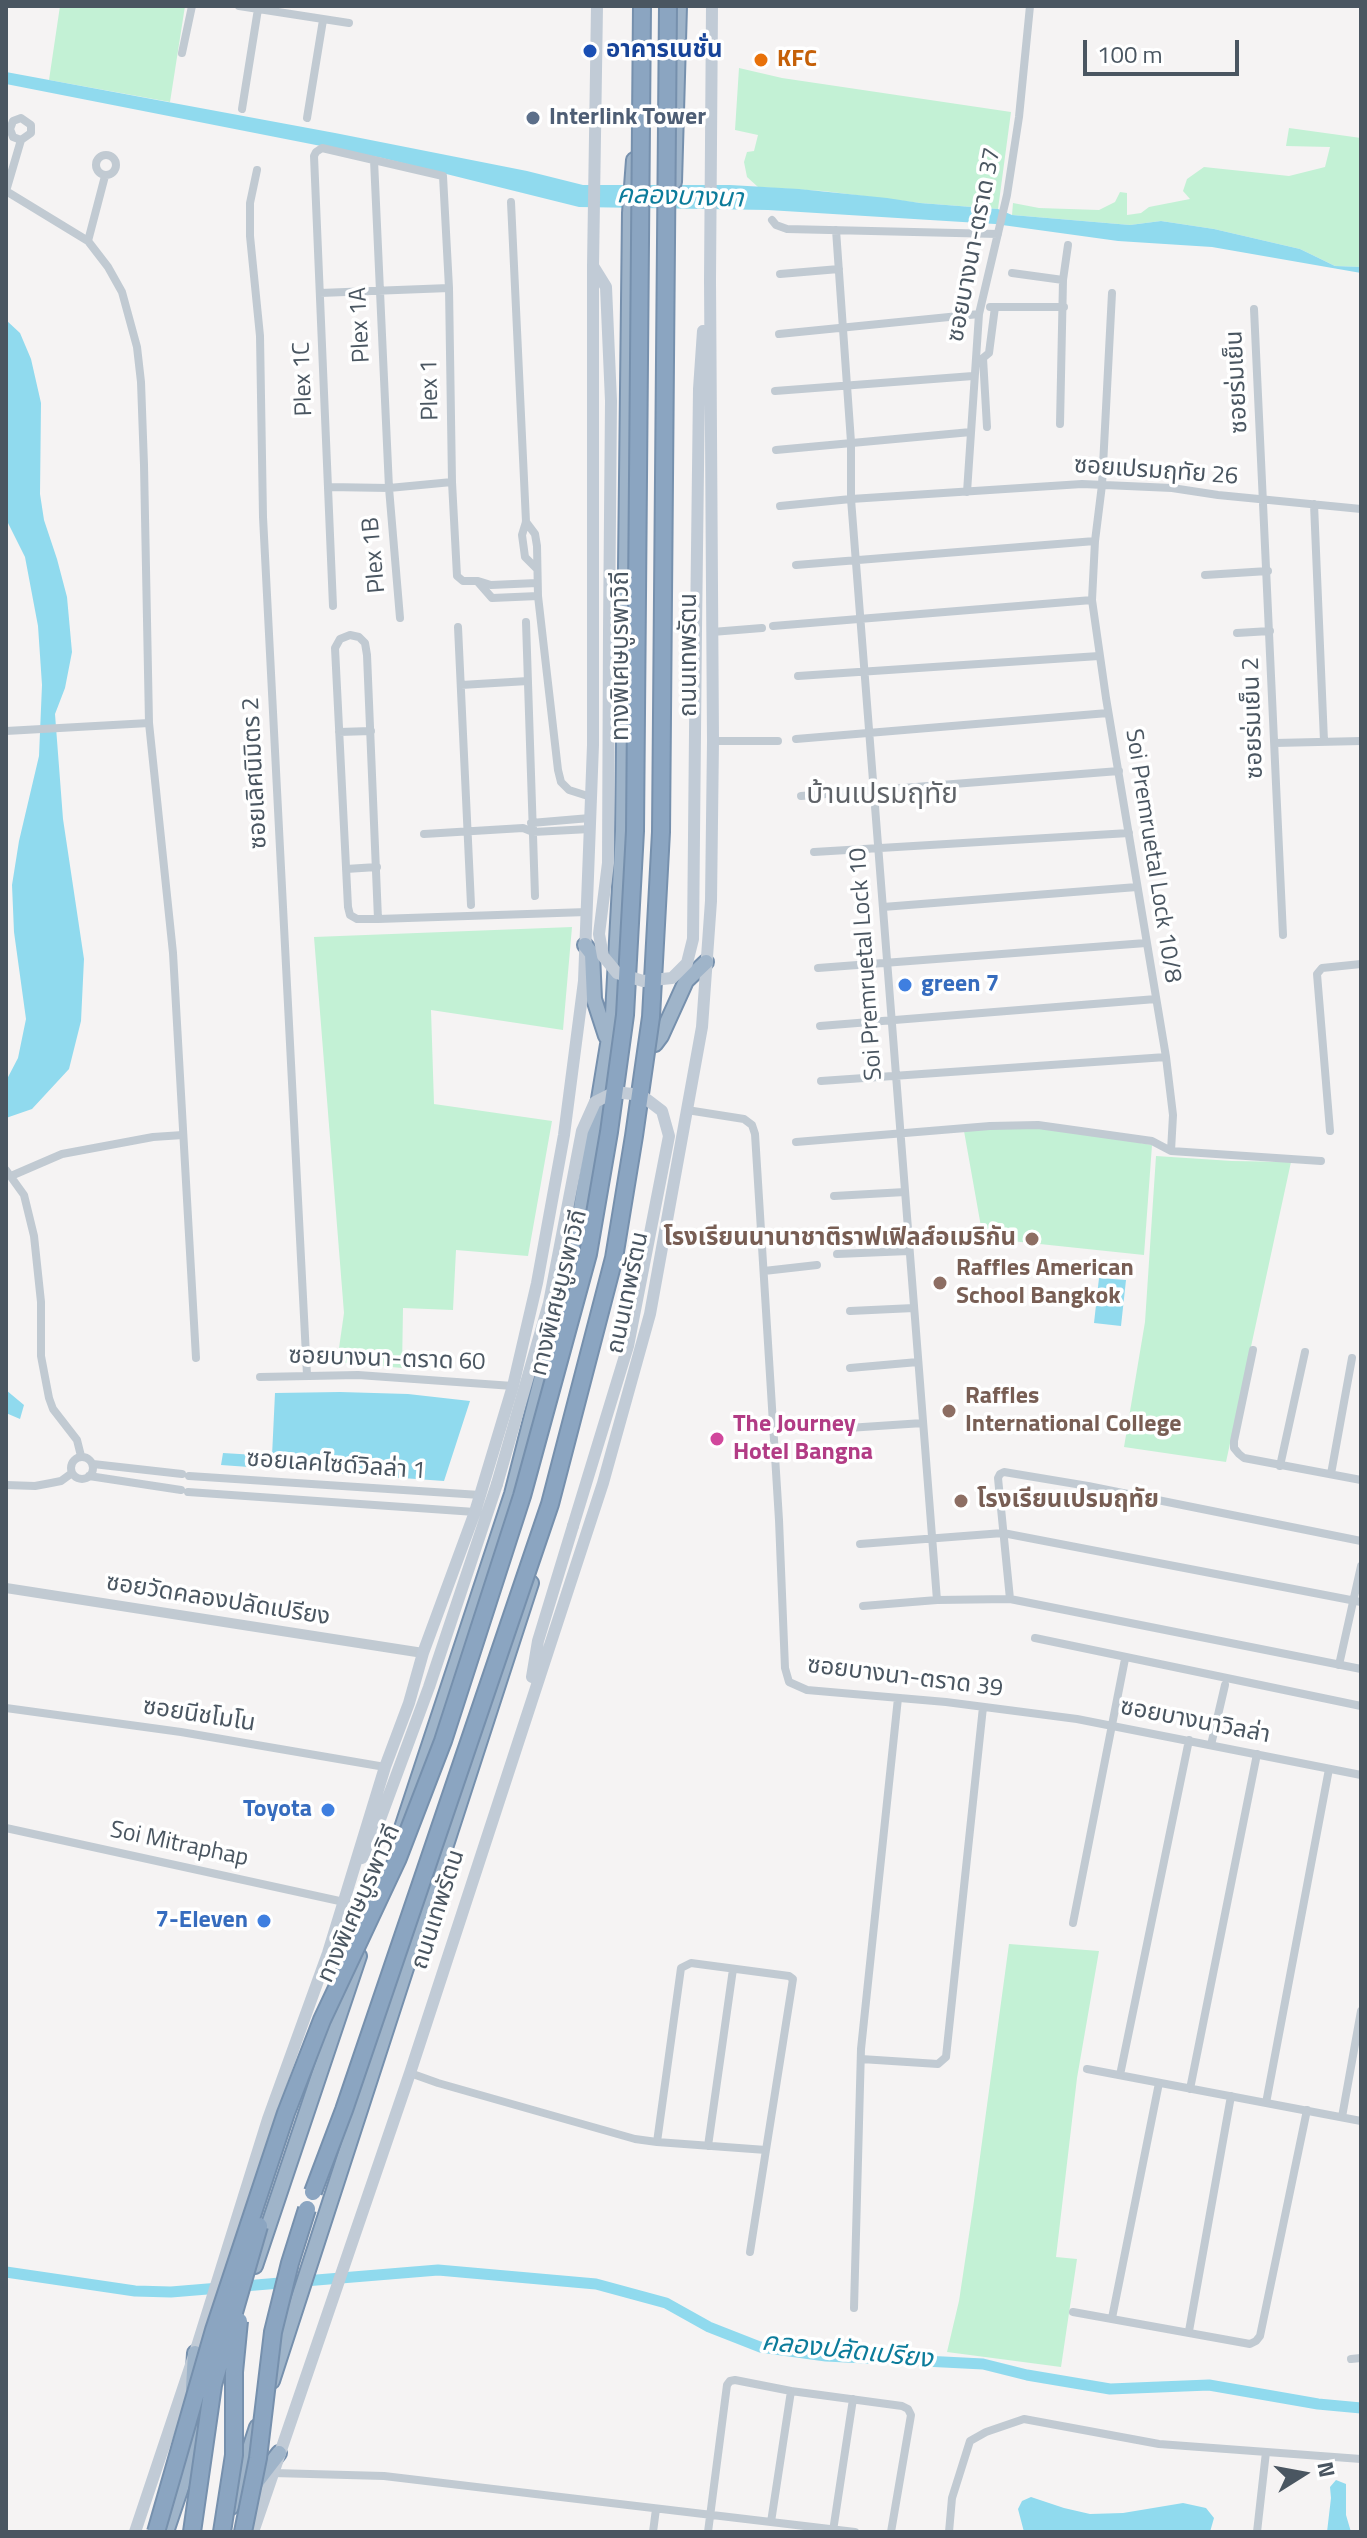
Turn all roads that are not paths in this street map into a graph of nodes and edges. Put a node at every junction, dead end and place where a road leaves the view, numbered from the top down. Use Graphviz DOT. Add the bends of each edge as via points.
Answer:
graph roads {
  1 [pos="192,6"];
  2 [pos="239,6"];
  3 [pos="597,6"];
  4 [pos="636,6"];
  5 [pos="642,6"];
  6 [pos="652,6"];
  7 [pos="668,6"];
  8 [pos="679,6"];
  9 [pos="712,6"];
  10 [pos="1030,6"];
  11 [pos="258,9"];
  12 [pos="323,20"];
  13 [pos="349,23"];
  14 [pos="182,53"];
  15 [pos="242,109"];
  16 [pos="307,118"];
  17 [pos="21,140"];
  18 [pos="374,160"];
  19 [pos="257,170"];
  20 [pos="105,176"];
  21 [pos="6,191"];
  22 [pos="511,202"];
  23 [pos="772,220"];
  24 [pos="836,230"];
  25 [pos="998,231"];
  26 [pos="88,241"];
  27 [pos="1068,245"];
  28 [pos="593,266"];
  29 [pos="839,269"];
  30 [pos="1012,273"];
  31 [pos="780,274"];
  32 [pos="710,280"];
  33 [pos="1063,280"];
  34 [pos="449,288"];
  35 [pos="380,290"];
  36 [pos="320,293"];
  37 [pos="1112,293"];
  38 [pos="995,307"];
  39 [pos="1064,307"];
  40 [pos="980,309"];
  41 [pos="1254,309"];
  42 [pos="842,327"];
  43 [pos="779,334"];
  44 [pos="973,376"];
  45 [pos="846,386"];
  46 [pos="775,391"];
  47 [pos="1060,424"];
  48 [pos="987,427"];
  49 [pos="971,432"];
  50 [pos="851,442"];
  51 [pos="776,450"];
  52 [pos="452,482"];
  53 [pos="1102,485"];
  54 [pos="328,487"];
  55 [pos="389,488"];
  56 [pos="967,492"];
  57 [pos="851,499"];
  58 [pos="1265,500"];
  59 [pos="1314,504"];
  60 [pos="780,506"];
  61 [pos="1361,509"];
  62 [pos="526,522"];
  63 [pos="1095,541"];
  64 [pos="537,546"];
  65 [pos="524,549"];
  66 [pos="856,561"];
  67 [pos="796,565"];
  68 [pos="536,568"];
  69 [pos="1268,571"];
  70 [pos="1205,575"];
  71 [pos="478,581"];
  72 [pos="537,583"];
  73 [pos="538,596"];
  74 [pos="1092,600"];
  75 [pos="333,606"];
  76 [pos="400,618"];
  77 [pos="860,618"];
  78 [pos="526,622"];
  79 [pos="773,626"];
  80 [pos="458,627"];
  81 [pos="762,628"];
  82 [pos="1270,631"];
  83 [pos="712,632"];
  84 [pos="1237,633"];
  85 [pos="1099,656"];
  86 [pos="865,673"];
  87 [pos="798,676"];
  88 [pos="528,681"];
  89 [pos="461,685"];
  90 [pos="1108,713"];
  91 [pos="149,723"];
  92 [pos="6,731"];
  93 [pos="371,731"];
  94 [pos="339,732"];
  95 [pos="869,732"];
  96 [pos="796,739"];
  97 [pos="713,741"];
  98 [pos="778,741"];
  99 [pos="1324,741"];
  100 [pos="1361,741"];
  101 [pos="1275,743"];
  102 [pos="1119,771"];
  103 [pos="874,790"];
  104 [pos="801,796"];
  105 [pos="591,797"];
  106 [pos="533,821"];
  107 [pos="590,824"];
  108 [pos="523,828"];
  109 [pos="468,832"];
  110 [pos="533,832"];
  111 [pos="1129,833"];
  112 [pos="424,834"];
  113 [pos="878,848"];
  114 [pos="814,852"];
  115 [pos="377,867"];
  116 [pos="346,869"];
  117 [pos="1137,887"];
  118 [pos="535,896"];
  119 [pos="471,905"];
  120 [pos="883,907"];
  121 [pos="587,912"];
  122 [pos="378,919"];
  123 [pos="1283,935"];
  124 [pos="1146,943"];
  125 [pos="585,945"];
  126 [pos="706,962"];
  127 [pos="887,964"];
  128 [pos="1361,964"];
  129 [pos="818,968"];
  130 [pos="1156,999"];
  131 [pos="892,1021"];
  132 [pos="820,1026"];
  133 [pos="655,1044"];
  134 [pos="608,1045"];
  135 [pos="1166,1057"];
  136 [pos="896,1077"];
  137 [pos="821,1081"];
  138 [pos="687,1110"];
  139 [pos="1330,1131"];
  140 [pos="900,1134"];
  141 [pos="183,1135"];
  142 [pos="796,1142"];
  143 [pos="1171,1151"];
  144 [pos="1321,1161"];
  145 [pos="9,1173"];
  146 [pos="905,1192"];
  147 [pos="834,1196"];
  148 [pos="909,1251"];
  149 [pos="837,1254"];
  150 [pos="817,1265"];
  151 [pos="764,1271"];
  152 [pos="914,1308"];
  153 [pos="850,1311"];
  154 [pos="1253,1350"];
  155 [pos="1305,1352"];
  156 [pos="196,1358"];
  157 [pos="1352,1358"];
  158 [pos="918,1362"];
  159 [pos="850,1368"];
  160 [pos="307,1375"];
  161 [pos="260,1377"];
  162 [pos="513,1386"];
  163 [pos="923,1423"];
  164 [pos="848,1428"];
  165 [pos="81,1456"];
  166 [pos="93,1464"];
  167 [pos="1280,1466"];
  168 [pos="72,1473"];
  169 [pos="170,1473"];
  170 [pos="1331,1474"];
  171 [pos="89,1476"];
  172 [pos="1361,1480"];
  173 [pos="6,1485"];
  174 [pos="167,1488"];
  175 [pos="480,1495"];
  176 [pos="475,1512"];
  177 [pos="1003,1533"];
  178 [pos="932,1537"];
  179 [pos="1361,1541"];
  180 [pos="860,1544"];
  181 [pos="1361,1566"];
  182 [pos="6,1588"];
  183 [pos="1010,1599"];
  184 [pos="937,1600"];
  185 [pos="1357,1601"];
  186 [pos="863,1606"];
  187 [pos="1035,1638"];
  188 [pos="423,1653"];
  189 [pos="1125,1659"];
  190 [pos="1339,1665"];
  191 [pos="1361,1669"];
  192 [pos="1225,1685"];
  193 [pos="898,1698"];
  194 [pos="1361,1706"];
  195 [pos="983,1707"];
  196 [pos="6,1708"];
  197 [pos="1020,1712"];
  198 [pos="524,1719"];
  199 [pos="1112,1725"];
  200 [pos="1189,1740"];
  201 [pos="1211,1745"];
  202 [pos="1257,1754"];
  203 [pos="385,1767"];
  204 [pos="1329,1769"];
  205 [pos="1361,1775"];
  206 [pos="6,1828"];
  207 [pos="351,1878"];
  208 [pos="344,1902"];
  209 [pos="1073,1923"];
  210 [pos="733,1969"];
  211 [pos="1361,2011"];
  212 [pos="861,2059"];
  213 [pos="1087,2069"];
  214 [pos="410,2073"];
  215 [pos="1120,2075"];
  216 [pos="1159,2083"];
  217 [pos="1190,2089"];
  218 [pos="1231,2096"];
  219 [pos="1266,2103"];
  220 [pos="1307,2110"];
  221 [pos="1342,2117"];
  222 [pos="1361,2121"];
  223 [pos="657,2142"];
  224 [pos="708,2146"];
  225 [pos="766,2150"];
  226 [pos="313,2192"];
  227 [pos="307,2209"];
  228 [pos="750,2252"];
  229 [pos="249,2271"];
  230 [pos="854,2308"];
  231 [pos="1073,2312"];
  232 [pos="1112,2318"];
  233 [pos="1189,2331"];
  234 [pos="195,2353"];
  235 [pos="791,2391"];
  236 [pos="853,2399"];
  237 [pos="1266,2452"];
  238 [pos="279,2453"];
  239 [pos="1361,2459"];
  240 [pos="190,2461"];
  241 [pos="273,2473"];
  242 [pos="656,2509"];
  243 [pos="711,2516"];
  244 [pos="776,2526"];
  245 [pos="224,2528"];
  246 [pos="833,2530"];
  247 [pos="135,2532"];
  248 [pos="156,2532"];
  249 [pos="166,2532"];
  250 [pos="192,2532"];
  251 [pos="243,2532"];
  252 [pos="253,2532"];
  253 [pos="653,2532"];
  254 [pos="708,2532"];
  255 [pos="855,2532"];
  256 [pos="891,2532"];
  257 [pos="949,2532"];
  258 [pos="1257,2532"];
  1 -- 14 [label="street"];
  2 -- 11 [label="street"];
  3 -- 28 [label="main road"];
  4 -- 134 [label="highway" via="623,831"];
  5 -- 248 [label="highway, bridge" via="635,831 625,1015 588,1254 522,1496 443,1741 398,1858 322,2020 286,2113 218,2316"];
  6 -- 229 [label="highway, ทางพิเศษบูรพาวิถี, bridge" via="645,831 635,1016 598,1256 532,1499 452,1745 407,1862 300,2103"];
  7 -- 226 [label="highway, ทางพิเศษบูรพาวิถี, bridge" via="661,832 651,1017 634,1136 614,1258 550,1504"];
  8 -- 133 [label="highway, ถนนเทพรัตน" via="667,832"];
  9 -- 32 [label="main road, ถนนเทพรัตน"];
  10 -- 25 [label="street, ซอยบางนา-ตราด 37" via="1019,117"];
  11 -- 12 [label="street"];
  11 -- 15 [label="street"];
  12 -- 13 [label="street"];
  12 -- 16 [label="street"];
  17 -- 21 [label="street"];
  18 -- 34 [label="street, Plex 1" via="441,174 445,180"];
  18 -- 35 [label="street, Plex 1A"];
  18 -- 36 [label="street, Plex 1C" via="322,148 316,152"];
  19 -- 160 [label="street, ซอยเลิศนิมิตร 2" via="250,236 260,336 263,517"];
  20 -- 26 [label="street"];
  21 -- 26 [label="street"];
  22 -- 62 [label="street"];
  23 -- 24 [label="street" via="787,229"];
  24 -- 25 [label="street"];
  24 -- 29 [label="street, Soi Premruetal Lock 10"];
  25 -- 40 [label="street, ซอยบางนา-ตราด 37"];
  26 -- 91 [label="street" via="122,292 137,347"];
  27 -- 33 [label="street"];
  28 -- 32 [label="main road, bridge" via="606,287 611,401 608,863 599,934 603,956 617,973 643,981 672,978 687,963 693,939 700,367"];
  28 -- 105 [label="main road"];
  29 -- 31 [label="street"];
  29 -- 42 [label="street, Soi Premruetal Lock 10"];
  30 -- 33 [label="street"];
  32 -- 83 [label="main road, ถนนเทพรัตน"];
  33 -- 39 [label="street"];
  34 -- 35 [label="street"];
  34 -- 52 [label="street, Plex 1"];
  35 -- 36 [label="street"];
  35 -- 55 [label="street, Plex 1A"];
  36 -- 54 [label="street, Plex 1C"];
  37 -- 53 [label="street, Soi Premruetal Lock 10/8"];
  38 -- 39 [label="street"];
  38 -- 40 [label="street"];
  38 -- 48 [label="street" via="989,353 983,358"];
  39 -- 47 [label="street"];
  40 -- 42 [label="street"];
  40 -- 44 [label="street, ซอยบางนา-ตราด 37"];
  41 -- 58 [label="street, ซอยร่มเย็น"];
  42 -- 43 [label="street"];
  42 -- 45 [label="street, Soi Premruetal Lock 10"];
  44 -- 45 [label="street"];
  44 -- 49 [label="street, ซอยบางนา-ตราด 37"];
  45 -- 46 [label="street"];
  45 -- 50 [label="street, Soi Premruetal Lock 10"];
  49 -- 50 [label="street"];
  49 -- 56 [label="street, ซอยบางนา-ตราด 37"];
  50 -- 51 [label="street"];
  50 -- 57 [label="street, Soi Premruetal Lock 10"];
  52 -- 55 [label="street"];
  52 -- 71 [label="street, Plex 1" via="457,576"];
  53 -- 56 [label="street, ซอยเปรมฤทัย 26"];
  53 -- 58 [label="street, ซอยเปรมฤทัย 26"];
  53 -- 63 [label="street, Soi Premruetal Lock 10/8"];
  54 -- 55 [label="street"];
  54 -- 75 [label="street, Plex 1C"];
  55 -- 76 [label="street, Plex 1B"];
  56 -- 57 [label="street, ซอยเปรมฤทัย 26"];
  57 -- 60 [label="street, ซอยเปรมฤทัย 26"];
  57 -- 66 [label="street, Soi Premruetal Lock 10"];
  58 -- 59 [label="street, ซอยเปรมฤทัย 26"];
  58 -- 69 [label="street, ซอยร่มเย็น 2"];
  59 -- 61 [label="street, ซอยเปรมฤทัย 26"];
  59 -- 99 [label="street"];
  62 -- 64 [label="street"];
  62 -- 65 [label="street"];
  63 -- 66 [label="street"];
  63 -- 74 [label="street, Soi Premruetal Lock 10/8"];
  64 -- 65 [label="street"];
  64 -- 68 [label="street"];
  65 -- 68 [label="street"];
  66 -- 67 [label="street"];
  66 -- 77 [label="street, Soi Premruetal Lock 10"];
  68 -- 72 [label="street"];
  69 -- 70 [label="street"];
  69 -- 82 [label="street, ซอยร่มเย็น 2"];
  71 -- 72 [label="street"];
  71 -- 73 [label="street" via="492,598"];
  72 -- 73 [label="street"];
  73 -- 105 [label="street" via="561,782"];
  74 -- 77 [label="street"];
  74 -- 85 [label="street, Soi Premruetal Lock 10/8"];
  77 -- 79 [label="street"];
  77 -- 86 [label="street, Soi Premruetal Lock 10"];
  78 -- 88 [label="street"];
  80 -- 89 [label="street"];
  81 -- 83 [label="street"];
  82 -- 84 [label="street"];
  82 -- 101 [label="street, ซอยร่มเย็น 2"];
  83 -- 97 [label="main road, ถนนเทพรัตน"];
  85 -- 86 [label="street"];
  85 -- 90 [label="street, Soi Premruetal Lock 10/8"];
  86 -- 87 [label="street"];
  86 -- 95 [label="street, Soi Premruetal Lock 10"];
  88 -- 89 [label="street"];
  88 -- 106 [label="street"];
  89 -- 109 [label="street"];
  90 -- 95 [label="street"];
  90 -- 102 [label="street, Soi Premruetal Lock 10/8"];
  91 -- 92 [label="street"];
  91 -- 141 [label="street" via="173,953"];
  93 -- 94 [label="street"];
  93 -- 94 [label="street" via="365,643 350,635 335,648"];
  93 -- 115 [label="street"];
  94 -- 116 [label="street"];
  95 -- 96 [label="street"];
  95 -- 103 [label="street, Soi Premruetal Lock 10"];
  97 -- 98 [label="street"];
  97 -- 126 [label="main road, ถนนเทพรัตน"];
  99 -- 100 [label="street"];
  99 -- 101 [label="street"];
  101 -- 123 [label="street, ซอยร่มเย็น 2"];
  102 -- 103 [label="street"];
  102 -- 111 [label="street, Soi Premruetal Lock 10/8"];
  103 -- 104 [label="street"];
  103 -- 113 [label="street, Soi Premruetal Lock 10"];
  105 -- 107 [label="main road"];
  106 -- 107 [label="street"];
  106 -- 108 [label="street"];
  106 -- 110 [label="street"];
  107 -- 110 [label="street"];
  107 -- 121 [label="main road"];
  108 -- 109 [label="street"];
  108 -- 110 [label="street"];
  109 -- 112 [label="street"];
  109 -- 119 [label="street"];
  110 -- 118 [label="street"];
  111 -- 113 [label="street"];
  111 -- 117 [label="street, Soi Premruetal Lock 10/8"];
  113 -- 114 [label="street"];
  113 -- 120 [label="street, Soi Premruetal Lock 10"];
  115 -- 116 [label="street"];
  115 -- 122 [label="street"];
  116 -- 122 [label="street" via="350,915"];
  117 -- 120 [label="street"];
  117 -- 124 [label="street, Soi Premruetal Lock 10/8"];
  120 -- 127 [label="street, Soi Premruetal Lock 10"];
  121 -- 122 [label="street"];
  121 -- 125 [label="main road"];
  124 -- 127 [label="street"];
  124 -- 130 [label="street, Soi Premruetal Lock 10/8"];
  125 -- 134 [label="highway" via="592,954 594,999"];
  125 -- 162 [label="main road" via="564,1135"];
  126 -- 133 [label="highway" via="686,981"];
  126 -- 138 [label="main road, ถนนเทพรัตน" via="702,1027"];
  127 -- 129 [label="street"];
  127 -- 131 [label="street, Soi Premruetal Lock 10"];
  128 -- 139 [label="street" via="1322,968 1317,974"];
  130 -- 131 [label="street"];
  130 -- 135 [label="street, Soi Premruetal Lock 10/8"];
  131 -- 132 [label="street"];
  131 -- 136 [label="street, Soi Premruetal Lock 10"];
  133 -- 245 [label="highway, ถนนเทพรัตน" via="621,1260 557,1505"];
  134 -- 229 [label="highway" via="574,1251 512,1494"];
  135 -- 136 [label="street"];
  135 -- 143 [label="street, Soi Premruetal Lock 10/8"];
  136 -- 137 [label="street"];
  136 -- 140 [label="street, Soi Premruetal Lock 10"];
  138 -- 151 [label="street, ซอยบางนา-ตราด 39" via="744,1119 752,1125"];
  138 -- 198 [label="main road, ถนนเทพรัตน" via="650,1314 603,1483"];
  140 -- 142 [label="street"];
  140 -- 143 [label="street" via="1038,1125 1152,1141"];
  140 -- 146 [label="street, Soi Premruetal Lock 10"];
  141 -- 145 [label="street" via="62,1154"];
  141 -- 156 [label="street"];
  143 -- 144 [label="street"];
  145 -- 165 [label="street" via="24,1195 34,1236 43,1374 53,1409 77,1440"];
  146 -- 147 [label="street"];
  146 -- 148 [label="street, Soi Premruetal Lock 10"];
  148 -- 149 [label="street"];
  148 -- 152 [label="street, Soi Premruetal Lock 10"];
  150 -- 151 [label="street"];
  151 -- 193 [label="street, ซอยบางนา-ตราด 39" via="786,1675 794,1686 807,1690"];
  152 -- 153 [label="street"];
  152 -- 158 [label="street, Soi Premruetal Lock 10"];
  154 -- 167 [label="street" via="1234,1448 1244,1458"];
  155 -- 167 [label="street"];
  157 -- 170 [label="street"];
  158 -- 159 [label="street"];
  158 -- 163 [label="street, Soi Premruetal Lock 10"];
  160 -- 161 [label="street, ซอยบางนา-ตราด 60"];
  160 -- 162 [label="street, ซอยบางนา-ตราด 60"];
  162 -- 175 [label="main road"];
  163 -- 164 [label="street"];
  163 -- 178 [label="street, Soi Premruetal Lock 10"];
  165 -- 166 [label="street, ซอยเลคไซด์วิลล่า 1"];
  165 -- 168 [label="street" via="74,1459"];
  166 -- 169 [label="street, ซอยเลคไซด์วิลล่า 1"];
  166 -- 171 [label="street"];
  167 -- 170 [label="street"];
  168 -- 171 [label="street, ซอยเลคไซด์วิลล่า 1" via="77,1478"];
  168 -- 173 [label="street" via="35,1486"];
  169 -- 174 [label="street"];
  169 -- 175 [label="street, ซอยเลคไซด์วิลล่า 1"];
  170 -- 172 [label="street"];
  171 -- 174 [label="street, ซอยเลคไซด์วิลล่า 1"];
  174 -- 176 [label="street, ซอยเลคไซด์วิลล่า 1"];
  175 -- 176 [label="main road"];
  176 -- 188 [label="main road"];
  177 -- 178 [label="street"];
  177 -- 179 [label="street" via="998,1478 1010,1472"];
  177 -- 183 [label="street"];
  177 -- 185 [label="street"];
  178 -- 180 [label="street"];
  178 -- 184 [label="street, Soi Premruetal Lock 10"];
  181 -- 185 [label="street"];
  182 -- 188 [label="street, ซอยวัดคลองปลัดเปรียง"];
  183 -- 184 [label="street"];
  183 -- 190 [label="street"];
  184 -- 186 [label="street"];
  185 -- 190 [label="street"];
  187 -- 189 [label="street"];
  188 -- 203 [label="main road"];
  189 -- 194 [label="street"];
  189 -- 199 [label="street"];
  190 -- 191 [label="street"];
  192 -- 201 [label="street"];
  193 -- 195 [label="street, ซอยบางนา-ตราด 39"];
  193 -- 212 [label="street"];
  195 -- 197 [label="street, ซอยบางนา-ตราด 39"];
  195 -- 212 [label="street" via="946,2057 938,2064"];
  196 -- 203 [label="street, ซอยนีชโมโน"];
  197 -- 199 [label="street, ซอยบางนาวิลล่า"];
  198 -- 207 [label="main road, bridge" via="538,1641 628,1346 669,1136 662,1111 641,1095 615,1092 595,1102 582,1131 549,1303 497,1484 372,1841"];
  198 -- 214 [label="main road, ถนนเทพรัตน"];
  199 -- 200 [label="street, ซอยบางนาวิลล่า"];
  199 -- 209 [label="street"];
  200 -- 201 [label="street, ซอยบางนาวิลล่า"];
  200 -- 215 [label="street"];
  201 -- 202 [label="street, ซอยบางนาวิลล่า"];
  202 -- 204 [label="street, ซอยบางนาวิลล่า"];
  202 -- 217 [label="street"];
  203 -- 207 [label="main road"];
  204 -- 205 [label="street, ซอยบางนาวิลล่า"];
  204 -- 219 [label="street"];
  206 -- 208 [label="street, Soi Mitraphap"];
  207 -- 208 [label="main road"];
  208 -- 234 [label="main road" via="268,2119"];
  210 -- 223 [label="street" via="691,1963 681,1968"];
  210 -- 224 [label="street"];
  210 -- 225 [label="street" via="793,1979"];
  211 -- 221 [label="street"];
  212 -- 230 [label="street"];
  213 -- 215 [label="street"];
  214 -- 223 [label="street"];
  214 -- 238 [label="main road, ถนนเทพรัตน"];
  215 -- 216 [label="street"];
  216 -- 217 [label="street"];
  216 -- 232 [label="street"];
  217 -- 218 [label="street"];
  218 -- 219 [label="street"];
  218 -- 233 [label="street"];
  219 -- 220 [label="street"];
  220 -- 221 [label="street"];
  220 -- 233 [label="street" via="1260,2336 1250,2344"];
  221 -- 222 [label="street"];
  223 -- 224 [label="street"];
  224 -- 225 [label="street"];
  225 -- 228 [label="street"];
  227 -- 251 [label="highway, bridge" via="273,2332"];
  229 -- 240 [label="highway"];
  229 -- 245 [label="highway, bridge" via="236,2344 233,2474"];
  229 -- 250 [label="highway, ทางพิเศษบูรพาวิถี, bridge" via="213,2385"];
  231 -- 232 [label="street"];
  232 -- 233 [label="street"];
  234 -- 240 [label="highway"];
  234 -- 247 [label="main road"];
  235 -- 236 [label="street"];
  235 -- 243 [label="street" via="735,2380 727,2385"];
  235 -- 244 [label="street"];
  236 -- 246 [label="street"];
  236 -- 256 [label="street" via="902,2406 911,2415"];
  237 -- 239 [label="street"];
  237 -- 257 [label="street" via="1159,2444 1024,2419 970,2441 952,2498"];
  237 -- 258 [label="street"];
  238 -- 241 [label="main road, ถนนเทพรัตน"];
  238 -- 245 [label="highway"];
  240 -- 249 [label="highway"];
  241 -- 242 [label="street" via="384,2476"];
  241 -- 252 [label="main road, ถนนเทพรัตน"];
  242 -- 243 [label="street"];
  242 -- 253 [label="street"];
  243 -- 244 [label="street"];
  243 -- 254 [label="street"];
  244 -- 246 [label="street"];
  246 -- 255 [label="street"];
}
